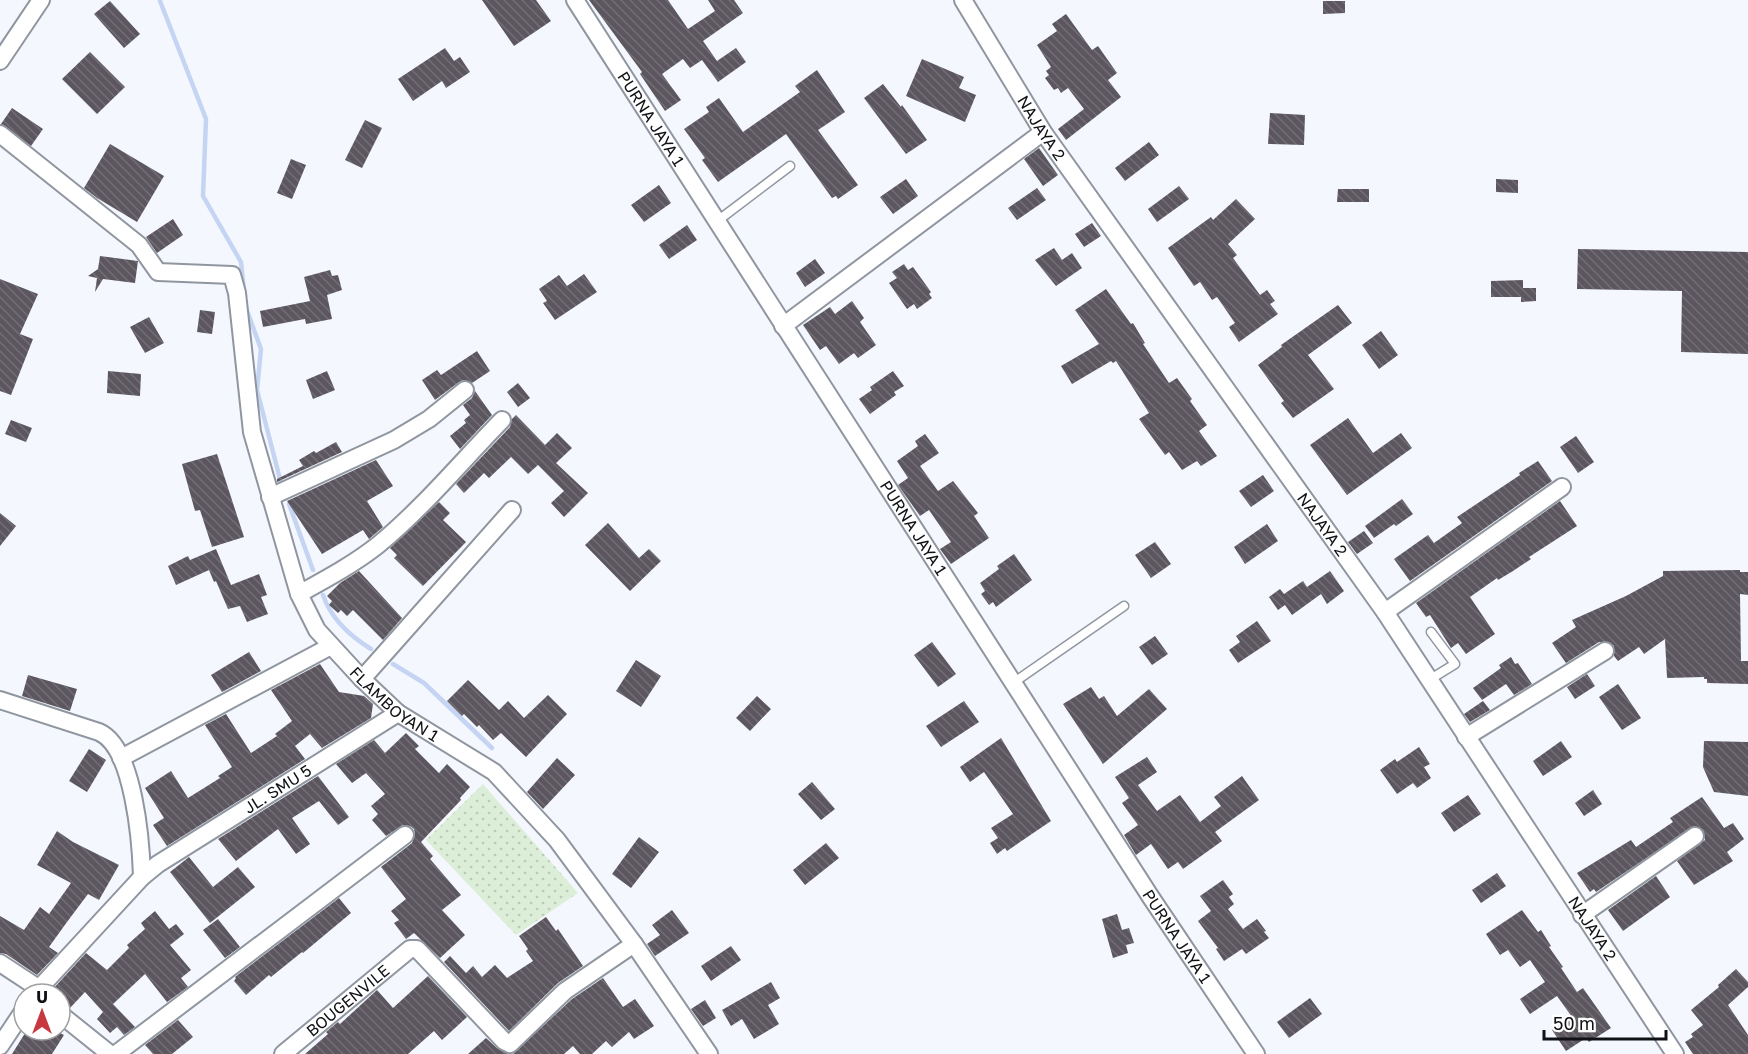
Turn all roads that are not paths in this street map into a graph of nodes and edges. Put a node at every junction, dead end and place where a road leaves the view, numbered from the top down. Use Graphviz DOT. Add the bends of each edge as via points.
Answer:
graph roads {
  1 [pos="41,0"];
  2 [pos="575,0"];
  3 [pos="963,0"];
  4 [pos="0,61"];
  5 [pos="1043,132"];
  6 [pos="0,134"];
  7 [pos="790,166"];
  8 [pos="716,223"];
  9 [pos="783,326"];
  10 [pos="465,390"];
  11 [pos="502,420"];
  12 [pos="1562,487"];
  13 [pos="270,497"];
  14 [pos="512,510"];
  15 [pos="299,594"];
  16 [pos="1124,606"];
  17 [pos="1385,612"];
  18 [pos="1431,632"];
  19 [pos="331,646"];
  20 [pos="1605,651"];
  21 [pos="362,679"];
  22 [pos="1429,680"];
  23 [pos="1012,683"];
  24 [pos="0,700"];
  25 [pos="398,713"];
  26 [pos="1466,737"];
  27 [pos="128,754"];
  28 [pos="405,835"];
  29 [pos="1695,836"];
  30 [pos="144,876"];
  31 [pos="1582,915"];
  32 [pos="634,944"];
  33 [pos="0,963"];
  34 [pos="25,982"];
  35 [pos="47,982"];
  36 [pos="72,1024"];
  37 [pos="12,1028"];
  38 [pos="0,1046"];
  39 [pos="110,1054"];
  40 [pos="116,1054"];
  41 [pos="284,1054"];
  42 [pos="709,1054"];
  43 [pos="1256,1054"];
  44 [pos="1675,1054"];
  1 -- 4 [label="street"];
  2 -- 8 [label="street, PURNA JAYA 1"];
  3 -- 5 [label="street, NAJAYA 2"];
  5 -- 9 [label="street"];
  5 -- 17 [label="street, NAJAYA 2"];
  6 -- 13 [label="street, FLAMBOYAN 1" via="139,245 159,272 232,276 252,432"];
  7 -- 8 [label="lane"];
  8 -- 9 [label="street, PURNA JAYA 1"];
  9 -- 23 [label="street, PURNA JAYA 1"];
  10 -- 13 [label="street" via="394,440"];
  11 -- 15 [label="street" via="399,526 347,566"];
  12 -- 17 [label="street"];
  13 -- 15 [label="street, FLAMBOYAN 1"];
  14 -- 21 [label="street"];
  15 -- 19 [label="street, FLAMBOYAN 1" via="317,630"];
  16 -- 23 [label="lane"];
  17 -- 22 [label="street, NAJAYA 2"];
  18 -- 22 [label="lane" via="1455,664"];
  19 -- 21 [label="street, FLAMBOYAN 1"];
  19 -- 27 [label="street"];
  20 -- 26 [label="street"];
  21 -- 25 [label="street, FLAMBOYAN 1"];
  22 -- 26 [label="street, NAJAYA 2"];
  23 -- 43 [label="street, PURNA JAYA 1"];
  24 -- 27 [label="street" via="103,733"];
  25 -- 30 [label="street, JL. SMU 5"];
  25 -- 32 [label="street, FLAMBOYAN 1" via="494,772 557,840"];
  26 -- 31 [label="street, NAJAYA 2"];
  27 -- 30 [label="street"];
  28 -- 40 [label="street"];
  29 -- 31 [label="street"];
  30 -- 35 [label="street"];
  31 -- 44 [label="street, NAJAYA 2"];
  32 -- 41 [label="street, BOUGENVILE" via="565,991 510,1044 414,948 410,949"];
  32 -- 42 [label="street, FLAMBOYAN 1"];
  33 -- 34 [label="street"];
  36 -- 39 [label="street"];
  37 -- 38 [label="street"];
}
